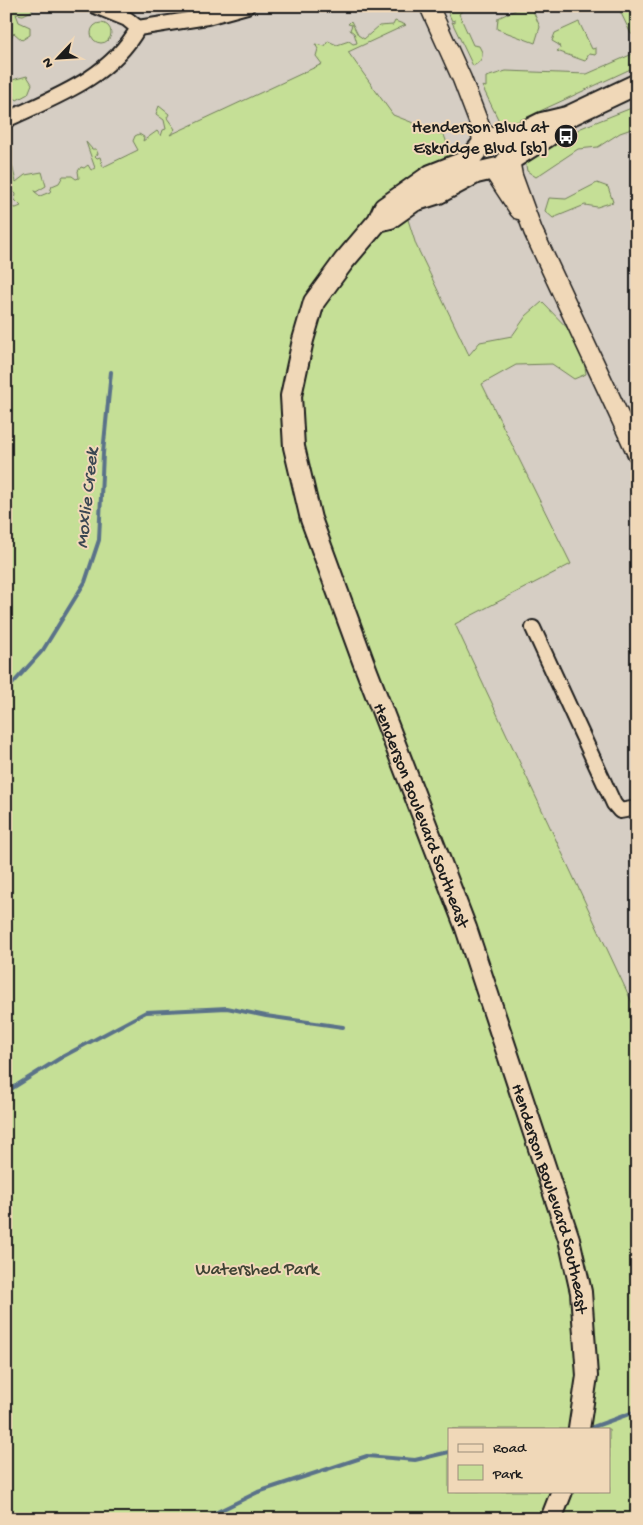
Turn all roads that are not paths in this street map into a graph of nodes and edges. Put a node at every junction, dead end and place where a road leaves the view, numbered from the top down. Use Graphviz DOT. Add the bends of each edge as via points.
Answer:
graph roads {
  1 [pos="95,6"];
  2 [pos="248,6"];
  3 [pos="429,6"];
  4 [pos="138,28"];
  5 [pos="637,84"];
  6 [pos="567,117"];
  7 [pos="6,120"];
  8 [pos="491,141"];
  9 [pos="501,165"];
  10 [pos="378,221"];
  11 [pos="635,444"];
  12 [pos="533,628"];
  13 [pos="637,808"];
  14 [pos="579,1428"];
  15 [pos="562,1492"];
  16 [pos="551,1519"];
  1 -- 4 [label="street"];
  2 -- 4 [label="street" via="207,17"];
  3 -- 8 [label="street" via="480,126"];
  4 -- 7 [label="street" via="131,41 94,77"];
  5 -- 6 [label="main road, Henderson Boulevard Southeast"];
  6 -- 8 [label="main road, Henderson Boulevard Southeast"];
  6 -- 9 [label="main road, Henderson Boulevard Southeast" via="548,136"];
  8 -- 9 [label="main road" via="481,160"];
  8 -- 9 [label="main road" via="507,141 512,150"];
  8 -- 10 [label="main road, Henderson Boulevard Southeast" via="469,160 431,175 401,194 384,208"];
  9 -- 10 [label="main road, Henderson Boulevard Southeast" via="466,177 439,193 414,201 390,218"];
  9 -- 11 [label="street" via="513,176 533,231"];
  10 -- 14 [label="main road, Henderson Boulevard Southeast" via="314,302 291,396 294,447 311,519 466,928 569,1239 581,1292 588,1376"];
  12 -- 13 [label="street" via="614,804 620,811"];
  15 -- 16 [label="main road"];
}
